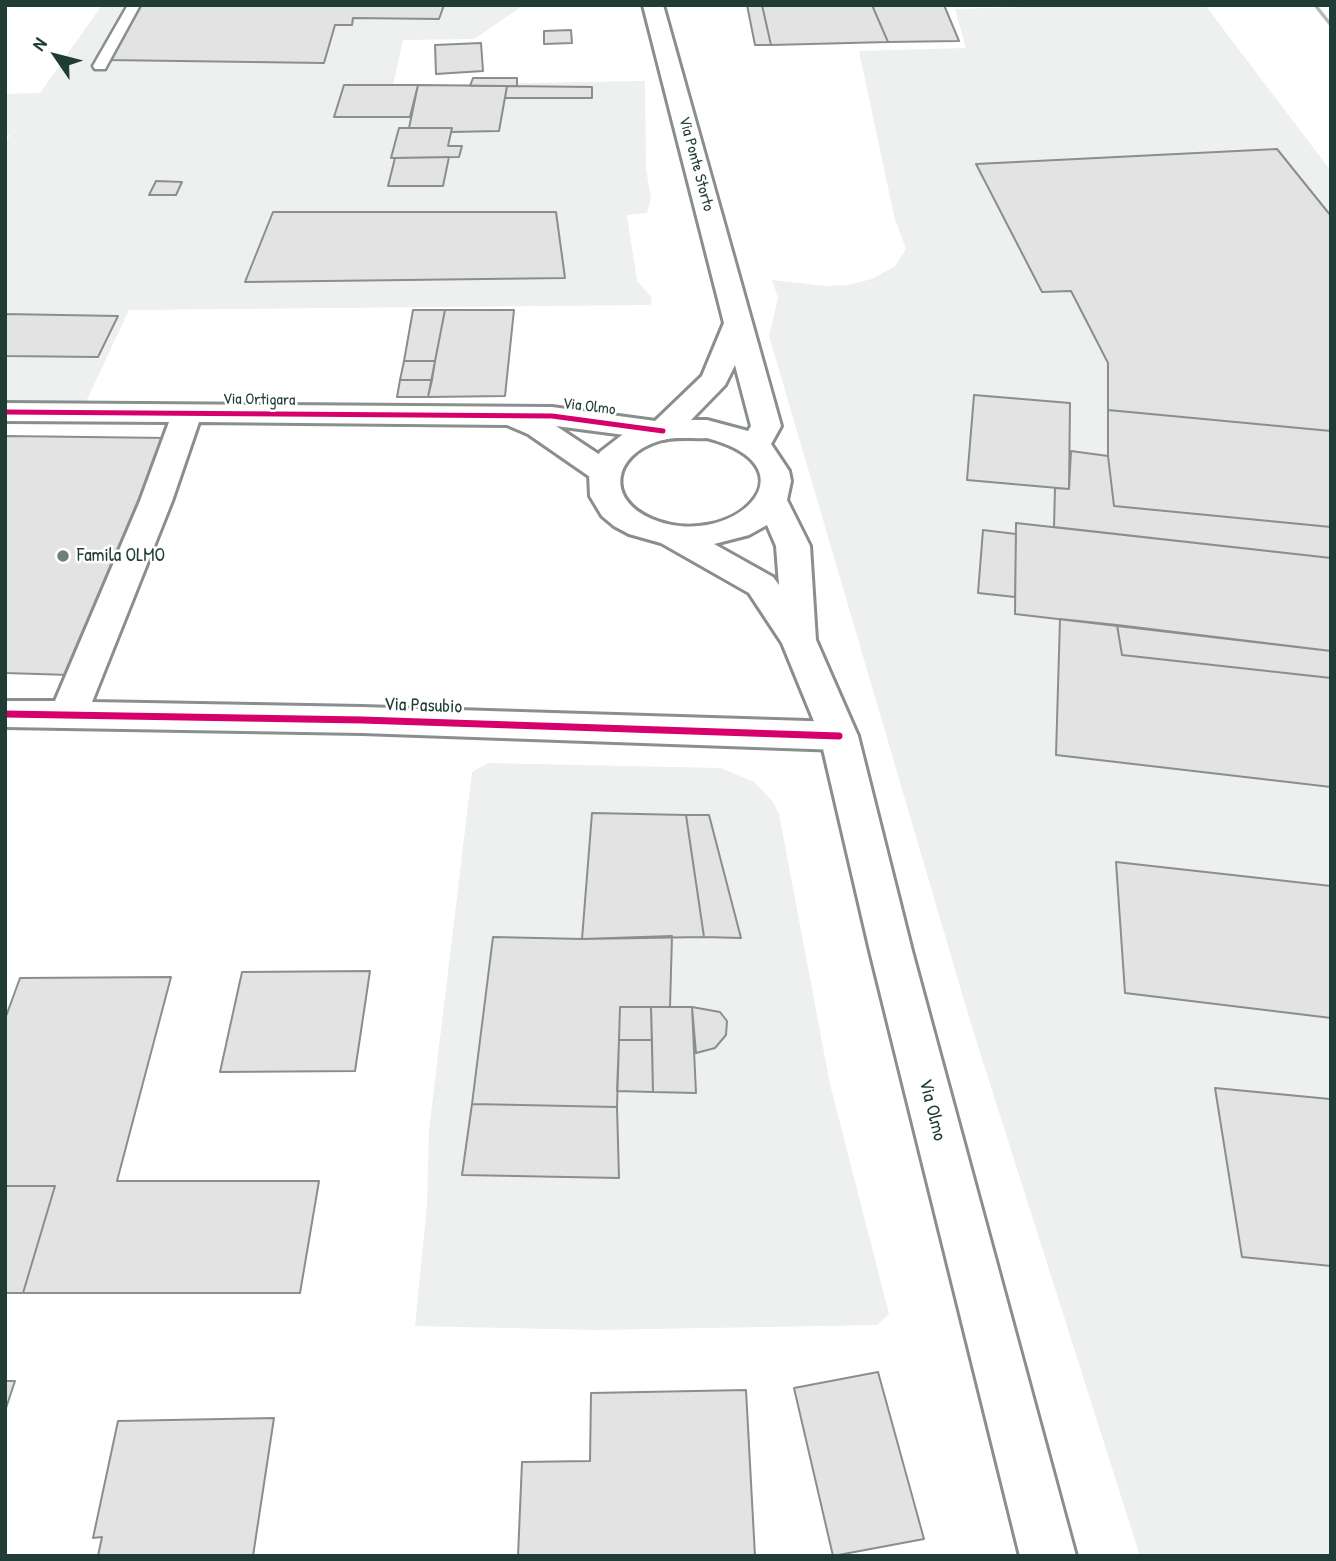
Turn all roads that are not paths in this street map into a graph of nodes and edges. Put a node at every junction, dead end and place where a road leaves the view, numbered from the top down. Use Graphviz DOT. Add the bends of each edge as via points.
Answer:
graph roads {
  1 [pos="134,5"];
  2 [pos="653,5"];
  3 [pos="100,66"];
  4 [pos="738,323"];
  5 [pos="5,412"];
  6 [pos="187,413"];
  7 [pos="512,416"];
  8 [pos="663,430"];
  9 [pos="754,446"];
  10 [pos="604,471"];
  11 [pos="772,501"];
  12 [pos="672,535"];
  13 [pos="804,654"];
  14 [pos="5,714"];
  15 [pos="68,715"];
  16 [pos="839,736"];
  17 [pos="1048,1556"];
  1 -- 3 [label="lane"];
  2 -- 4 [label="main road, Via Ponte Storto"];
  4 -- 8 [label="main road" via="715,379"];
  4 -- 9 [label="main road, Via Ponte Storto" via="766,426"];
  5 -- 6 [label="main road, Via Ortigara"];
  6 -- 7 [label="main road, Via Ortigara"];
  6 -- 15 [label="main road"];
  7 -- 8 [label="main road, Via Olmo" via="552,416"];
  7 -- 10 [label="main road, Via Olmo" via="540,428"];
  8 -- 9 [label="main road" via="707,429"];
  8 -- 10 [label="main road" via="625,446"];
  9 -- 11 [label="main road" via="775,472 777,487"];
  10 -- 12 [label="main road" via="603,488 617,511 647,529"];
  11 -- 12 [label="main road" via="756,517 732,529 703,536"];
  11 -- 13 [label="main road" via="793,546"];
  12 -- 13 [label="main road" via="761,586"];
  13 -- 16 [label="main road, Via Olmo"];
  14 -- 15 [label="main road, Via Pasubio"];
  15 -- 16 [label="main road, Via Pasubio"];
  16 -- 17 [label="main road, Via Olmo"];
}
